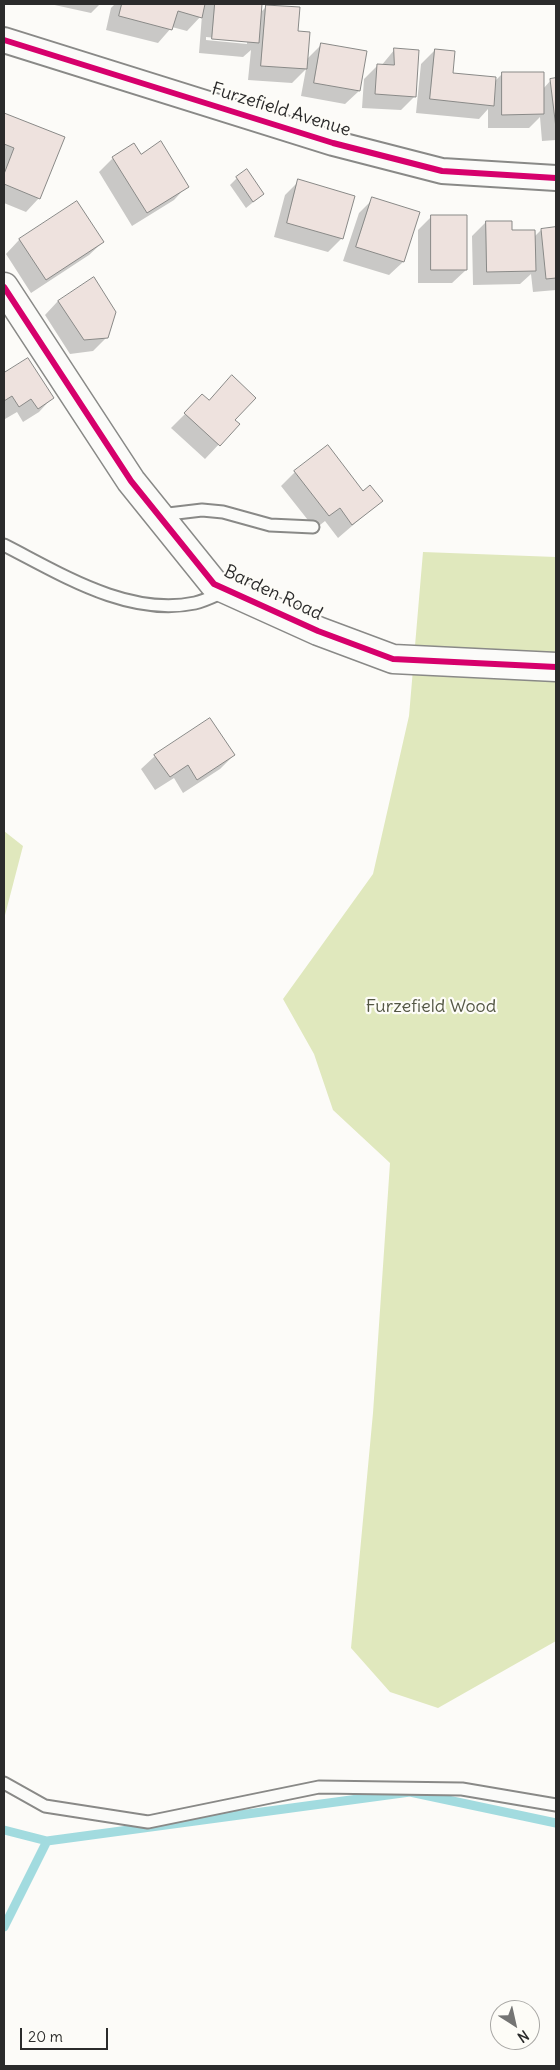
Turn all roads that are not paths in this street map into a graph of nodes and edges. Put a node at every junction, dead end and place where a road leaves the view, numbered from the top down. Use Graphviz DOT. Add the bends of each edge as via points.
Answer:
graph roads {
  1 [pos="4,40"];
  2 [pos="556,178"];
  3 [pos="4,287"];
  4 [pos="160,515"];
  5 [pos="313,527"];
  6 [pos="4,546"];
  7 [pos="227,590"];
  8 [pos="556,666"];
  9 [pos="4,1783"];
  10 [pos="556,1806"];
  1 -- 2 [label="street, Furzefield Avenue" via="333,143 442,171"];
  3 -- 4 [label="street, Barden Road" via="131,481"];
  4 -- 5 [label="lane" via="202,510 223,512 270,525"];
  4 -- 7 [label="street, Barden Road" via="214,584"];
  6 -- 7 [label="lane" via="97,591 138,603 169,606 196,603"];
  7 -- 8 [label="street, Barden Road" via="318,631 393,659"];
  9 -- 10 [label="lane" via="45,1806 148,1822 319,1787 462,1789"];
}
